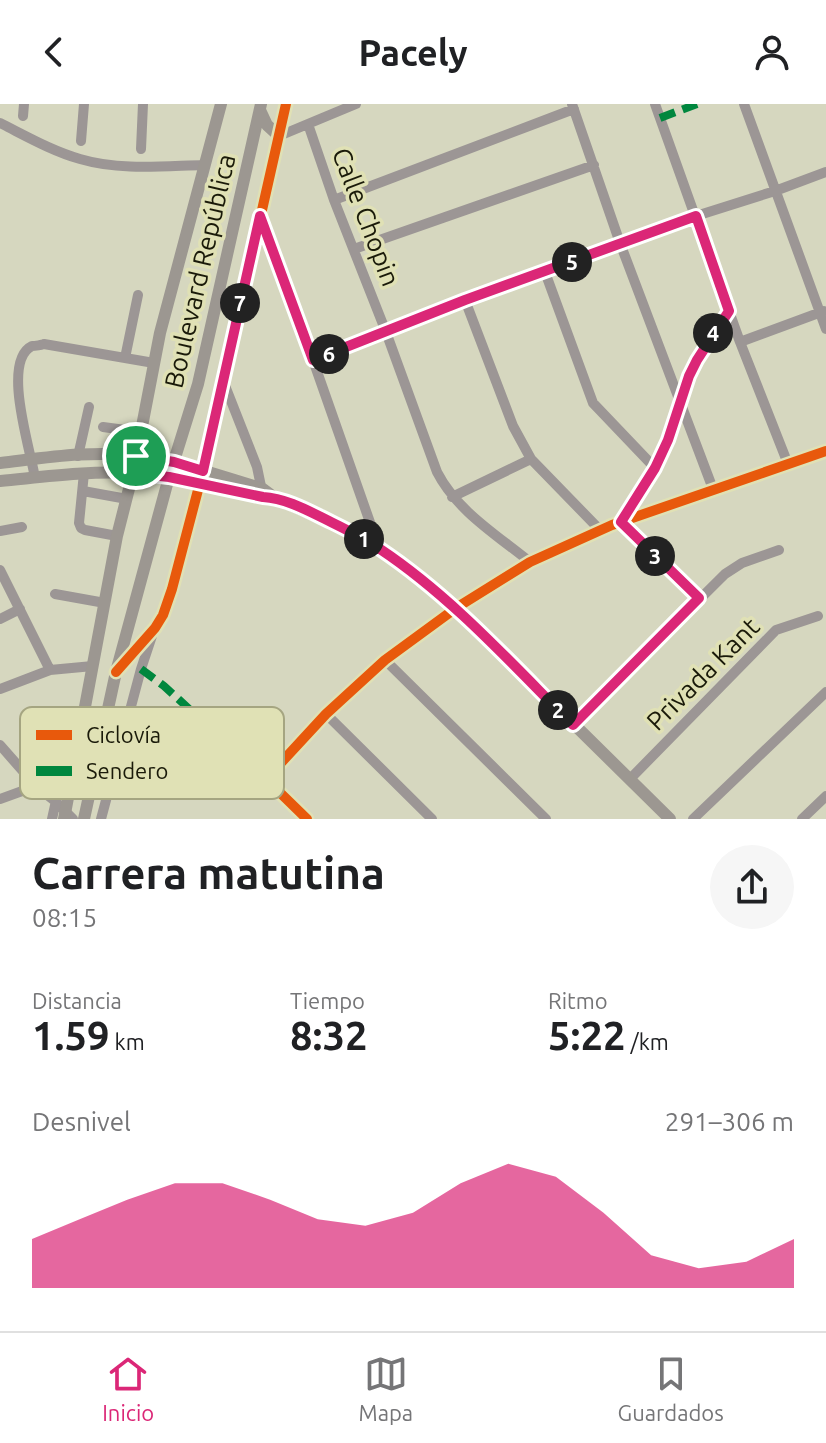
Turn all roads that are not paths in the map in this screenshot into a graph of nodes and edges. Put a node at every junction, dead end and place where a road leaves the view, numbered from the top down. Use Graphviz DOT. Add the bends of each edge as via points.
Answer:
graph roads {
  1 [pos="24,104"];
  2 [pos="84,104"];
  3 [pos="143,104"];
  4 [pos="221,104"];
  5 [pos="286,104"];
  6 [pos="356,104"];
  7 [pos="655,104"];
  8 [pos="744,104"];
  9 [pos="260,106"];
  10 [pos="573,107"];
  11 [pos="23,116"];
  12 [pos="0,123"];
  13 [pos="308,124"];
  14 [pos="279,136"];
  15 [pos="81,141"];
  16 [pos="251,147"];
  17 [pos="141,149"];
  18 [pos="205,165"];
  19 [pos="594,165"];
  20 [pos="826,172"];
  21 [pos="775,191"];
  22 [pos="334,200"];
  23 [pos="260,216"];
  24 [pos="696,216"];
  25 [pos="620,243"];
  26 [pos="354,249"];
  27 [pos="545,272"];
  28 [pos="138,295"];
  29 [pos="465,300"];
  30 [pos="729,311"];
  31 [pos="823,311"];
  32 [pos="826,329"];
  33 [pos="386,332"];
  34 [pos="740,342"];
  35 [pos="125,358"];
  36 [pos="313,360"];
  37 [pos="154,363"];
  38 [pos="223,381"];
  39 [pos="681,404"];
  40 [pos="89,407"];
  41 [pos="103,427"];
  42 [pos="140,432"];
  43 [pos="826,451"];
  44 [pos="78,456"];
  45 [pos="136,456"];
  46 [pos="531,459"];
  47 [pos="32,460"];
  48 [pos="174,462"];
  49 [pos="0,463"];
  50 [pos="788,464"];
  51 [pos="655,468"];
  52 [pos="84,473"];
  53 [pos="133,473"];
  54 [pos="169,477"];
  55 [pos="202,477"];
  56 [pos="35,478"];
  57 [pos="0,481"];
  58 [pos="713,489"];
  59 [pos="83,491"];
  60 [pos="267,495"];
  61 [pos="452,497"];
  62 [pos="127,499"];
  63 [pos="621,522"];
  64 [pos="22,527"];
  65 [pos="600,530"];
  66 [pos="0,531"];
  67 [pos="117,536"];
  68 [pos="379,548"];
  69 [pos="779,550"];
  70 [pos="530,562"];
  71 [pos="0,570"];
  72 [pos="55,594"];
  73 [pos="699,598"];
  74 [pos="105,603"];
  75 [pos="456,608"];
  76 [pos="20,609"];
  77 [pos="818,616"];
  78 [pos="0,619"];
  79 [pos="155,628"];
  80 [pos="385,660"];
  81 [pos="93,666"];
  82 [pos="50,670"];
  83 [pos="116,672"];
  84 [pos="0,689"];
  85 [pos="826,692"];
  86 [pos="84,707"];
  87 [pos="108,707"];
  88 [pos="131,707"];
  89 [pos="326,714"];
  90 [pos="573,725"];
  91 [pos="0,745"];
  92 [pos="284,760"];
  93 [pos="20,768"];
  94 [pos="630,779"];
  95 [pos="20,792"];
  96 [pos="826,796"];
  97 [pos="284,797"];
  98 [pos="0,799"];
  99 [pos="88,799"];
  100 [pos="106,799"];
  101 [pos="64,812"];
  102 [pos="52,819"];
  103 [pos="84,819"];
  104 [pos="101,819"];
  105 [pos="307,819"];
  106 [pos="432,819"];
  107 [pos="546,819"];
  108 [pos="670,819"];
  109 [pos="693,819"];
  110 [pos="802,819"];
  1 -- 11 [label="street"];
  2 -- 15 [label="street"];
  3 -- 17 [label="street"];
  4 -- 18 [label="main road, Boulevard República"];
  5 -- 14 [label="street"];
  6 -- 13 [label="street"];
  7 -- 24 [label="street"];
  8 -- 21 [label="street"];
  9 -- 14 [label="main road" via="267,125"];
  9 -- 16 [label="main road, Boulevard República"];
  10 -- 19 [label="street"];
  10 -- 22 [label="street"];
  12 -- 18 [label="street" via="77,159 100,164"];
  13 -- 14 [label="street"];
  13 -- 22 [label="street, Calle Chopin"];
  14 -- 16 [label="main road" via="261,138"];
  14 -- 23 [label="street"];
  16 -- 48 [label="main road, Boulevard República" via="198,384"];
  18 -- 37 [label="main road, Boulevard República"];
  19 -- 25 [label="street"];
  19 -- 26 [label="street"];
  20 -- 21 [label="street"];
  21 -- 24 [label="street"];
  21 -- 31 [label="street"];
  22 -- 26 [label="street, Calle Chopin"];
  23 -- 36 [label="street"];
  23 -- 38 [label="street"];
  24 -- 25 [label="street"];
  24 -- 30 [label="street"];
  25 -- 27 [label="street"];
  25 -- 39 [label="street"];
  26 -- 33 [label="street, Calle Chopin"];
  27 -- 29 [label="street"];
  27 -- 51 [label="street" via="593,403"];
  28 -- 35 [label="street"];
  29 -- 33 [label="street"];
  29 -- 46 [label="street"];
  30 -- 34 [label="street"];
  30 -- 39 [label="street" via="697,360"];
  31 -- 32 [label="street"];
  31 -- 34 [label="street"];
  33 -- 36 [label="street"];
  33 -- 61 [label="street, Calle Chopin" via="437,472"];
  34 -- 50 [label="street"];
  35 -- 37 [label="street"];
  35 -- 47 [label="street" via="44,344 29,348 18,372"];
  36 -- 68 [label="street"];
  37 -- 42 [label="main road, Boulevard República"];
  38 -- 55 [label="street"];
  38 -- 60 [label="street"];
  39 -- 51 [label="street"];
  39 -- 58 [label="street"];
  40 -- 44 [label="street"];
  41 -- 42 [label="street"];
  42 -- 45 [label="main road, Boulevard República"];
  43 -- 50 [label="street"];
  44 -- 45 [label="main road"];
  44 -- 47 [label="main road"];
  45 -- 48 [label="main road"];
  45 -- 53 [label="main road, Boulevard República"];
  46 -- 61 [label="street"];
  46 -- 65 [label="street"];
  47 -- 49 [label="main road"];
  47 -- 56 [label="street"];
  48 -- 54 [label="main road, Boulevard República"];
  48 -- 55 [label="main road"];
  50 -- 58 [label="street"];
  51 -- 63 [label="street"];
  52 -- 53 [label="main road"];
  52 -- 56 [label="main road"];
  52 -- 59 [label="street"];
  53 -- 54 [label="main road"];
  53 -- 62 [label="main road, Boulevard República"];
  54 -- 55 [label="main road"];
  54 -- 83 [label="main road, Boulevard República"];
  55 -- 60 [label="main road"];
  55 -- 79 [label="street" via="172,589"];
  56 -- 57 [label="main road"];
  58 -- 63 [label="street"];
  59 -- 62 [label="street"];
  59 -- 67 [label="street" via="81,528"];
  60 -- 68 [label="main road"];
  61 -- 70 [label="street, Calle Chopin"];
  62 -- 67 [label="main road, Boulevard República"];
  63 -- 65 [label="street"];
  63 -- 73 [label="street"];
  64 -- 66 [label="street"];
  65 -- 70 [label="street"];
  67 -- 74 [label="main road, Boulevard República"];
  68 -- 75 [label="main road"];
  69 -- 73 [label="street" via="734,567"];
  70 -- 75 [label="street"];
  71 -- 76 [label="street"];
  72 -- 74 [label="street"];
  73 -- 90 [label="street"];
  74 -- 81 [label="main road, Boulevard República"];
  75 -- 80 [label="street"];
  75 -- 90 [label="main road"];
  76 -- 78 [label="street"];
  76 -- 82 [label="street"];
  77 -- 94 [label="street, Privada Kant" via="776,630"];
  79 -- 83 [label="street"];
  79 -- 88 [label="street"];
  80 -- 89 [label="street"];
  80 -- 107 [label="street"];
  81 -- 82 [label="street"];
  81 -- 86 [label="main road, Boulevard República"];
  82 -- 84 [label="street"];
  83 -- 87 [label="main road, Boulevard República"];
  85 -- 109 [label="street"];
  89 -- 92 [label="street"];
  89 -- 106 [label="street"];
  90 -- 94 [label="main road"];
  91 -- 93 [label="street"];
  94 -- 108 [label="main road"];
  95 -- 98 [label="street"];
  96 -- 110 [label="street"];
  97 -- 105 [label="street"];
  99 -- 103 [label="main road, Boulevard República"];
  100 -- 104 [label="street"];
  101 -- 102 [label="street"];
}
